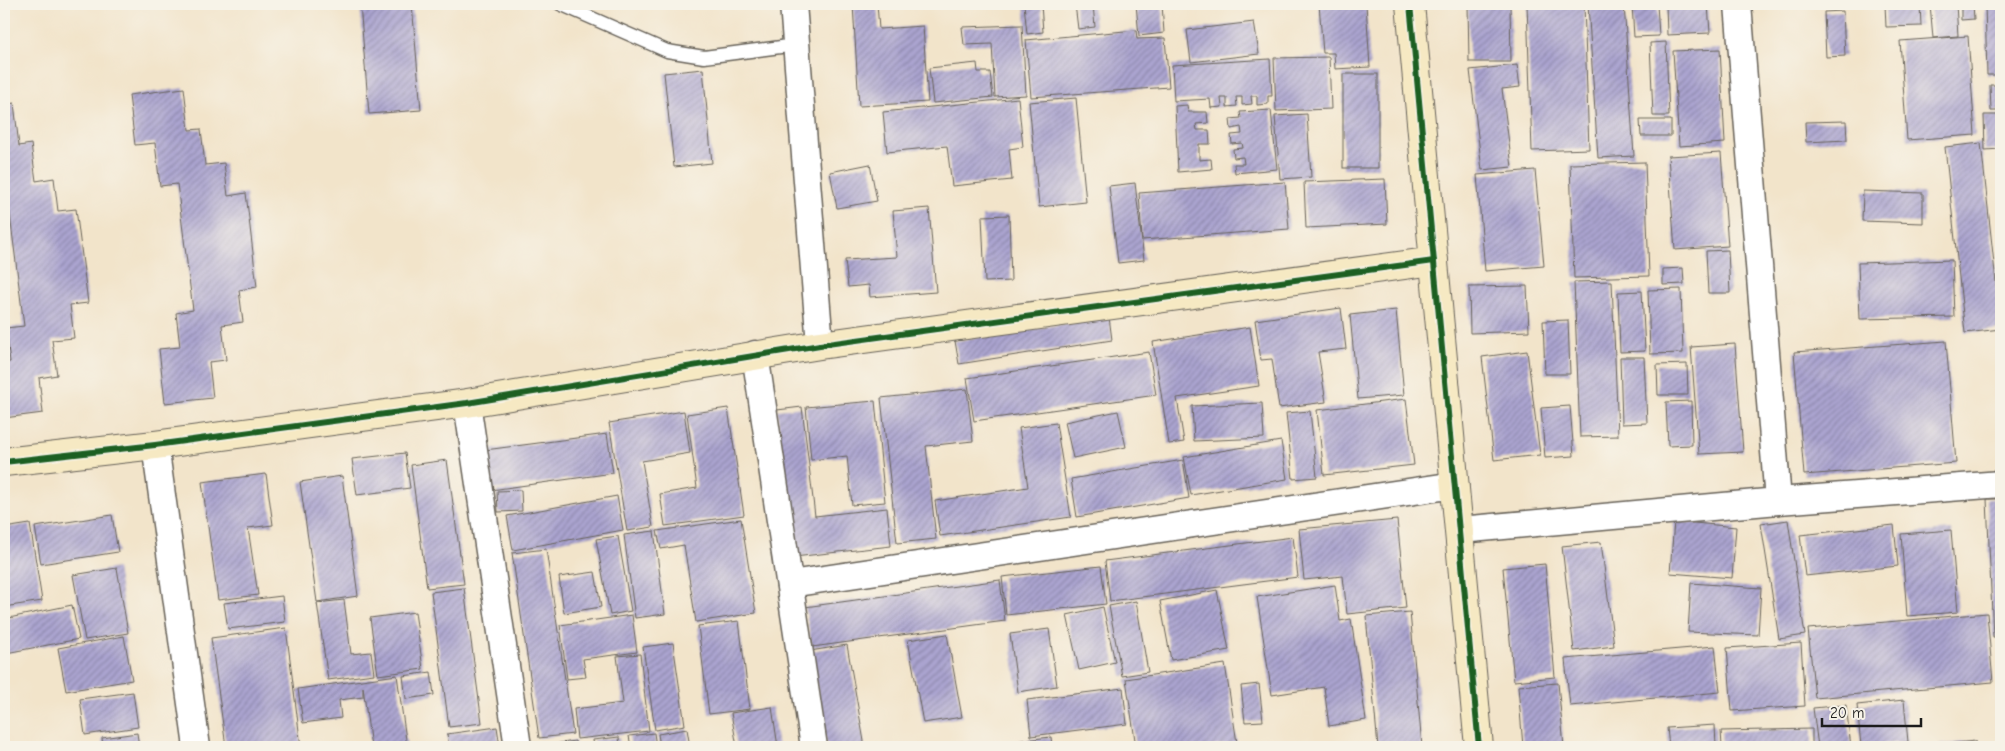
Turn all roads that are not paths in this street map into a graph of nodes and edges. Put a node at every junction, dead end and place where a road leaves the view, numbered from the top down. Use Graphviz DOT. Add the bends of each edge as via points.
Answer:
graph roads {
  1 [pos="560,4"];
  2 [pos="793,4"];
  3 [pos="1410,4"];
  4 [pos="1738,4"];
  5 [pos="796,45"];
  6 [pos="1434,261"];
  7 [pos="820,345"];
  8 [pos="755,354"];
  9 [pos="467,403"];
  10 [pos="155,445"];
  11 [pos="4,462"];
  12 [pos="2001,484"];
  13 [pos="1455,485"];
  14 [pos="1778,501"];
  15 [pos="1460,530"];
  16 [pos="790,584"];
  17 [pos="197,747"];
  18 [pos="518,747"];
  19 [pos="814,747"];
  20 [pos="1479,747"];
  1 -- 5 [label="lane" via="667,51 704,57"];
  2 -- 5 [label="street"];
  3 -- 6 [label="street"];
  4 -- 14 [label="street"];
  5 -- 7 [label="street"];
  6 -- 7 [label="street"];
  6 -- 13 [label="street"];
  7 -- 8 [label="street"];
  8 -- 9 [label="street"];
  8 -- 16 [label="street"];
  9 -- 10 [label="street"];
  9 -- 18 [label="street"];
  10 -- 11 [label="street"];
  10 -- 17 [label="street"];
  12 -- 14 [label="street"];
  13 -- 15 [label="street"];
  13 -- 16 [label="street"];
  14 -- 15 [label="street"];
  15 -- 20 [label="street"];
  16 -- 19 [label="street"];
}
